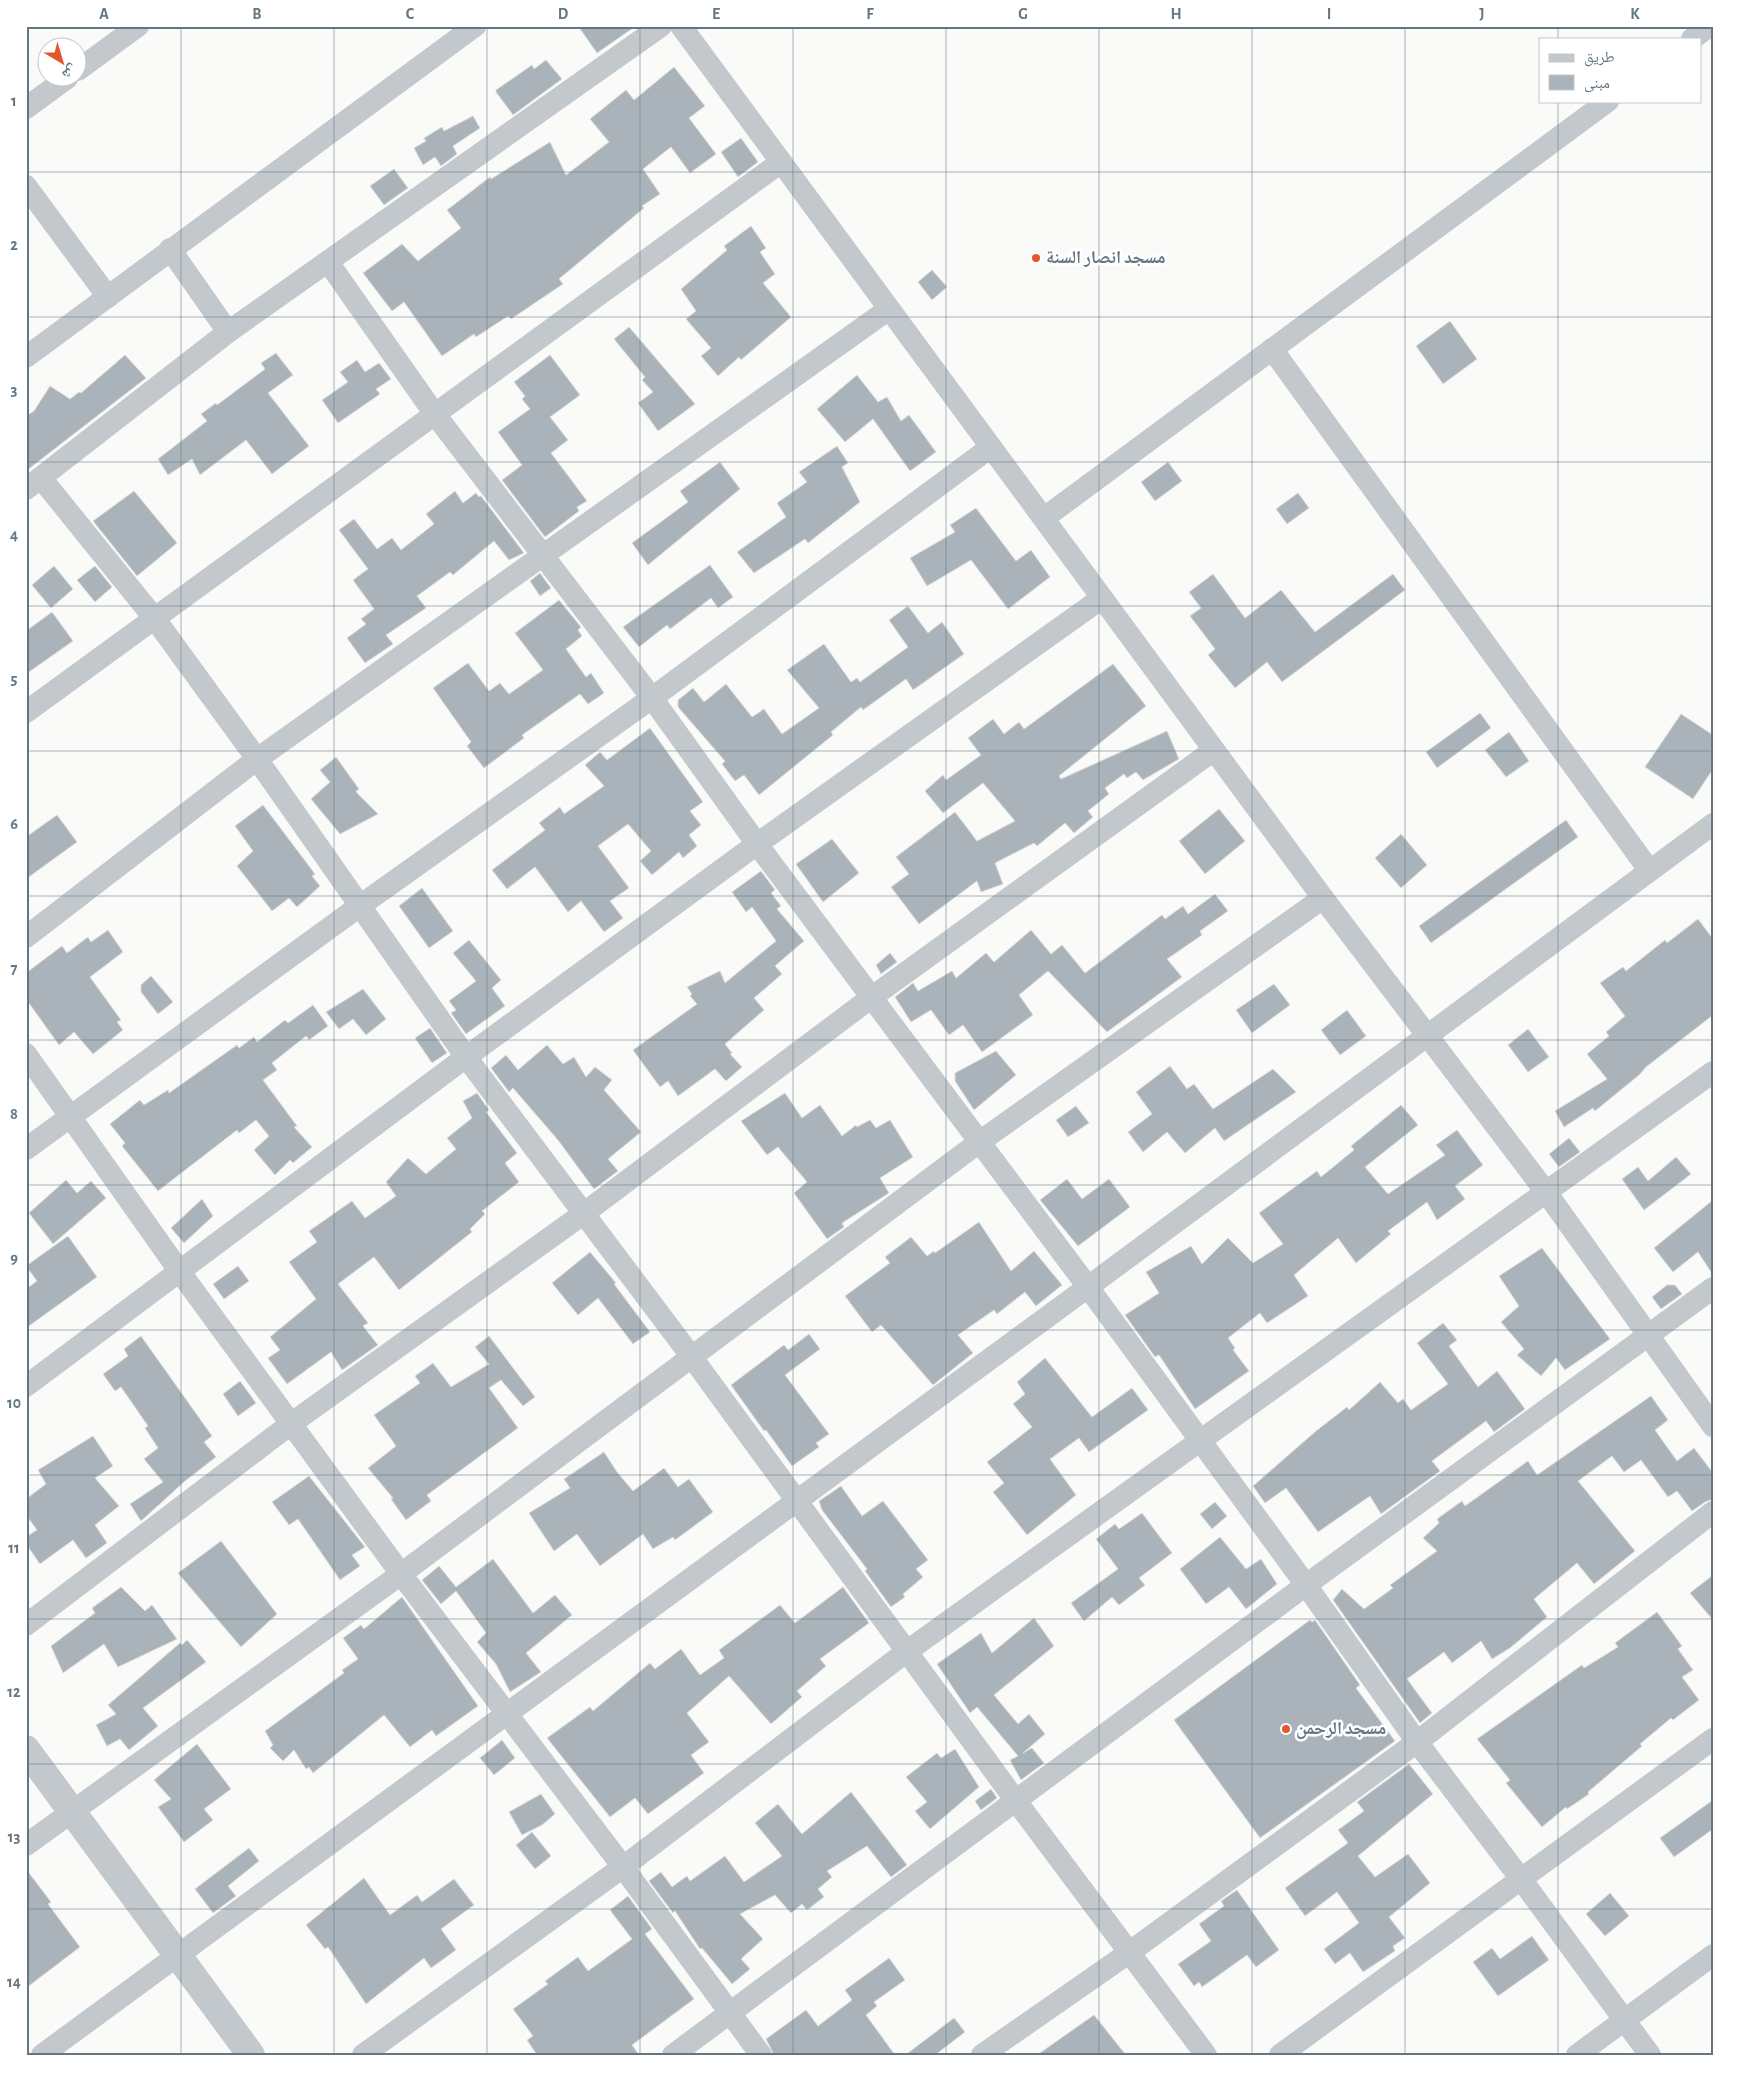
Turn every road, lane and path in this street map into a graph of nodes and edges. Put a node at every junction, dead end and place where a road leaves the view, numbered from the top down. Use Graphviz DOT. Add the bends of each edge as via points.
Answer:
graph roads {
  1 [pos="138,26"];
  2 [pos="475,26"];
  3 [pos="661,26"];
  4 [pos="681,26"];
  5 [pos="1709,26"];
  6 [pos="1693,38"];
  7 [pos="88,63"];
  8 [pos="54,88"];
  9 [pos="1607,102"];
  10 [pos="26,108"];
  11 [pos="781,162"];
  12 [pos="26,186"];
  13 [pos="170,249"];
  14 [pos="328,262"];
  15 [pos="108,297"];
  16 [pos="890,309"];
  17 [pos="228,332"];
  18 [pos="1272,349"];
  19 [pos="26,357"];
  20 [pos="434,413"];
  21 [pos="991,447"];
  22 [pos="34,484"];
  23 [pos="1044,518"];
  24 [pos="542,556"];
  25 [pos="1102,598"];
  26 [pos="154,619"];
  27 [pos="652,698"];
  28 [pos="26,712"];
  29 [pos="1214,750"];
  30 [pos="257,759"];
  31 [pos="1713,824"];
  32 [pos="757,844"];
  33 [pos="1649,870"];
  34 [pos="1323,898"];
  35 [pos="361,904"];
  36 [pos="26,936"];
  37 [pos="872,997"];
  38 [pos="1427,1036"];
  39 [pos="26,1054"];
  40 [pos="466,1057"];
  41 [pos="1713,1072"];
  42 [pos="72,1118"];
  43 [pos="978,1143"];
  44 [pos="26,1149"];
  45 [pos="1546,1192"];
  46 [pos="583,1214"];
  47 [pos="180,1272"];
  48 [pos="1088,1287"];
  49 [pos="1713,1288"];
  50 [pos="1647,1336"];
  51 [pos="691,1356"];
  52 [pos="26,1386"];
  53 [pos="292,1423"];
  54 [pos="1713,1426"];
  55 [pos="1200,1442"];
  56 [pos="796,1502"];
  57 [pos="1713,1512"];
  58 [pos="401,1574"];
  59 [pos="1306,1584"];
  60 [pos="26,1625"];
  61 [pos="906,1652"];
  62 [pos="506,1714"];
  63 [pos="1713,1739"];
  64 [pos="1417,1742"];
  65 [pos="26,1749"];
  66 [pos="1016,1801"];
  67 [pos="73,1811"];
  68 [pos="26,1845"];
  69 [pos="623,1867"];
  70 [pos="1521,1879"];
  71 [pos="1130,1952"];
  72 [pos="176,1954"];
  73 [pos="1713,1955"];
  74 [pos="730,2012"];
  75 [pos="1624,2020"];
  76 [pos="42,2055"];
  77 [pos="251,2055"];
  78 [pos="363,2055"];
  79 [pos="673,2055"];
  80 [pos="761,2055"];
  81 [pos="982,2055"];
  82 [pos="1206,2055"];
  83 [pos="1280,2055"];
  84 [pos="1577,2055"];
  85 [pos="1650,2055"];
  1 -- 7 [label="street"];
  2 -- 13 [label="street"];
  3 -- 14 [label="street"];
  4 -- 11 [label="street"];
  5 -- 6 [label="street"];
  8 -- 10 [label="street"];
  9 -- 18 [label="street"];
  11 -- 16 [label="street"];
  11 -- 20 [label="street"];
  12 -- 15 [label="street"];
  13 -- 15 [label="street"];
  13 -- 17 [label="street"];
  14 -- 17 [label="street"];
  14 -- 20 [label="street"];
  15 -- 19 [label="street"];
  16 -- 21 [label="street"];
  16 -- 24 [label="street"];
  17 -- 22 [label="street"];
  18 -- 23 [label="street"];
  18 -- 33 [label="street"];
  20 -- 24 [label="street"];
  20 -- 26 [label="street"];
  21 -- 23 [label="street"];
  21 -- 27 [label="street"];
  22 -- 26 [label="street"];
  23 -- 25 [label="street"];
  24 -- 27 [label="street"];
  24 -- 30 [label="street"];
  25 -- 29 [label="street"];
  25 -- 32 [label="street"];
  26 -- 28 [label="street"];
  26 -- 30 [label="street"];
  27 -- 32 [label="street"];
  27 -- 35 [label="street"];
  29 -- 34 [label="street"];
  29 -- 37 [label="street"];
  30 -- 35 [label="street"];
  30 -- 36 [label="street"];
  31 -- 33 [label="street"];
  32 -- 37 [label="street"];
  32 -- 40 [label="street"];
  33 -- 38 [label="street"];
  34 -- 38 [label="street"];
  34 -- 43 [label="street"];
  35 -- 40 [label="street"];
  35 -- 42 [label="street"];
  37 -- 43 [label="street"];
  37 -- 46 [label="street"];
  38 -- 45 [label="street"];
  38 -- 48 [label="street"];
  39 -- 42 [label="street"];
  40 -- 46 [label="street"];
  40 -- 47 [label="street"];
  41 -- 45 [label="street"];
  42 -- 44 [label="street"];
  42 -- 47 [label="street"];
  43 -- 48 [label="street"];
  43 -- 51 [label="street"];
  45 -- 50 [label="street"];
  45 -- 55 [label="street"];
  46 -- 51 [label="street"];
  46 -- 53 [label="street"];
  47 -- 52 [label="street"];
  47 -- 53 [label="street"];
  48 -- 55 [label="street"];
  48 -- 56 [label="street"];
  49 -- 50 [label="street"];
  50 -- 54 [label="street"];
  50 -- 59 [label="street"];
  51 -- 56 [label="street"];
  51 -- 58 [label="street"];
  53 -- 58 [label="street"];
  53 -- 60 [label="street"];
  55 -- 59 [label="street"];
  55 -- 61 [label="street"];
  56 -- 61 [label="street"];
  56 -- 62 [label="street"];
  57 -- 64 [label="street"];
  58 -- 62 [label="street"];
  58 -- 67 [label="street"];
  59 -- 64 [label="street"];
  59 -- 66 [label="street"];
  61 -- 66 [label="street"];
  61 -- 69 [label="street"];
  62 -- 69 [label="street"];
  62 -- 72 [label="street"];
  63 -- 70 [label="street"];
  64 -- 70 [label="street"];
  64 -- 71 [label="street"];
  65 -- 67 [label="street"];
  66 -- 71 [label="street"];
  66 -- 74 [label="street"];
  67 -- 68 [label="street"];
  67 -- 72 [label="street"];
  69 -- 74 [label="street"];
  69 -- 78 [label="street"];
  70 -- 75 [label="street"];
  70 -- 83 [label="street"];
  71 -- 81 [label="street"];
  71 -- 82 [label="street"];
  72 -- 76 [label="street"];
  72 -- 77 [label="street"];
  73 -- 75 [label="street"];
  74 -- 79 [label="street"];
  74 -- 80 [label="street"];
  75 -- 84 [label="street"];
  75 -- 85 [label="street"];
}
